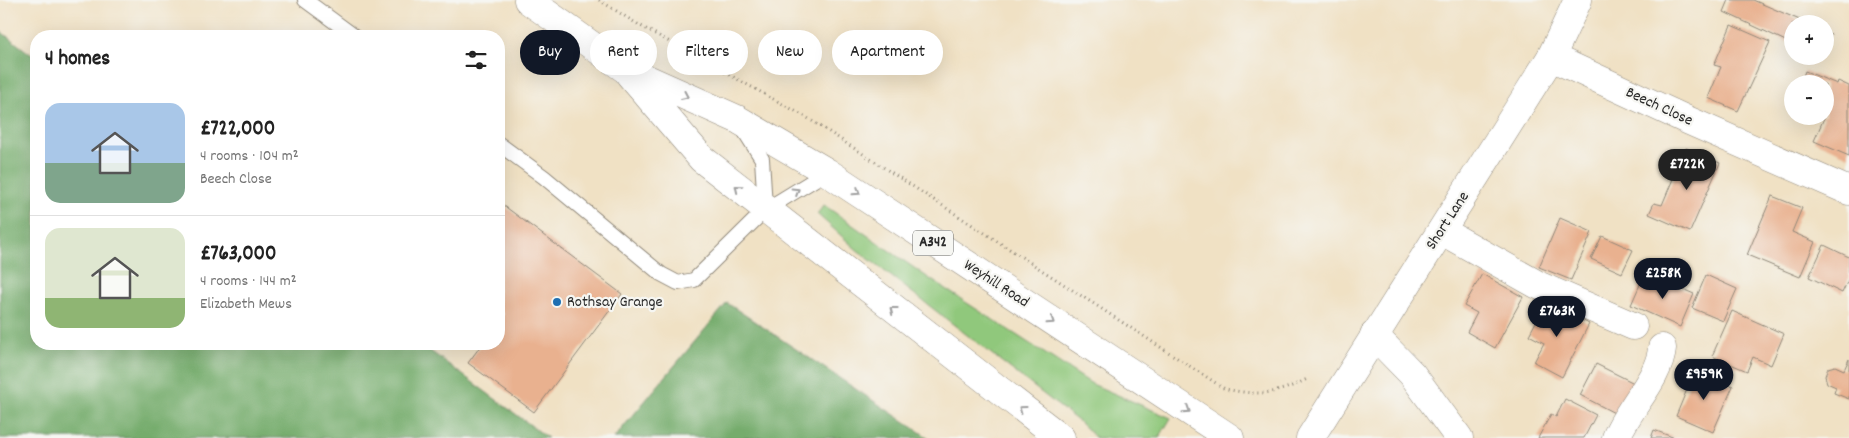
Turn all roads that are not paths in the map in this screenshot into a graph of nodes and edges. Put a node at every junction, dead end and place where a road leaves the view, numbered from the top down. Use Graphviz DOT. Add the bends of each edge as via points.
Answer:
graph roads {
  1 [pos="305,0"];
  2 [pos="528,0"];
  3 [pos="1578,0"];
  4 [pos="346,30"];
  5 [pos="590,44"];
  6 [pos="1551,57"];
  7 [pos="630,75"];
  8 [pos="639,75"];
  9 [pos="737,118"];
  10 [pos="505,148"];
  11 [pos="826,172"];
  12 [pos="1849,191"];
  13 [pos="765,210"];
  14 [pos="1442,231"];
  15 [pos="1634,326"];
  16 [pos="1374,334"];
  17 [pos="1662,348"];
  18 [pos="1061,438"];
  19 [pos="1230,438"];
  20 [pos="1310,438"];
  21 [pos="1459,438"];
  22 [pos="1616,438"];
  1 -- 4 [label="lane"];
  2 -- 5 [label="main road, Weyhill Road / A342"];
  3 -- 6 [label="main road, Short Lane"];
  6 -- 12 [label="main road, Beech Close"];
  6 -- 14 [label="main road, Short Lane"];
  13 -- 7 [label="main road, Weyhill Road / A342, one-way" via="702,159"];
  8 -- 9 [label="main road, Weyhill Road / A342, one-way"];
  9 -- 11 [label="main road, Weyhill Road / A342"];
  9 -- 13 [label="lane" via="762,159"];
  10 -- 13 [label="lane" via="661,274 678,284 694,280"];
  13 -- 11 [label="lane, one-way"];
  11 -- 19 [label="main road, Weyhill Road / A342, one-way"];
  18 -- 13 [label="main road, Weyhill Road / A342, one-way"];
  14 -- 15 [label="main road" via="1538,285"];
  14 -- 16 [label="main road, Short Lane"];
  16 -- 20 [label="main road, Short Lane"];
  16 -- 21 [label="main road" via="1412,374"];
  17 -- 22 [label="main road" via="1661,361"];
}
